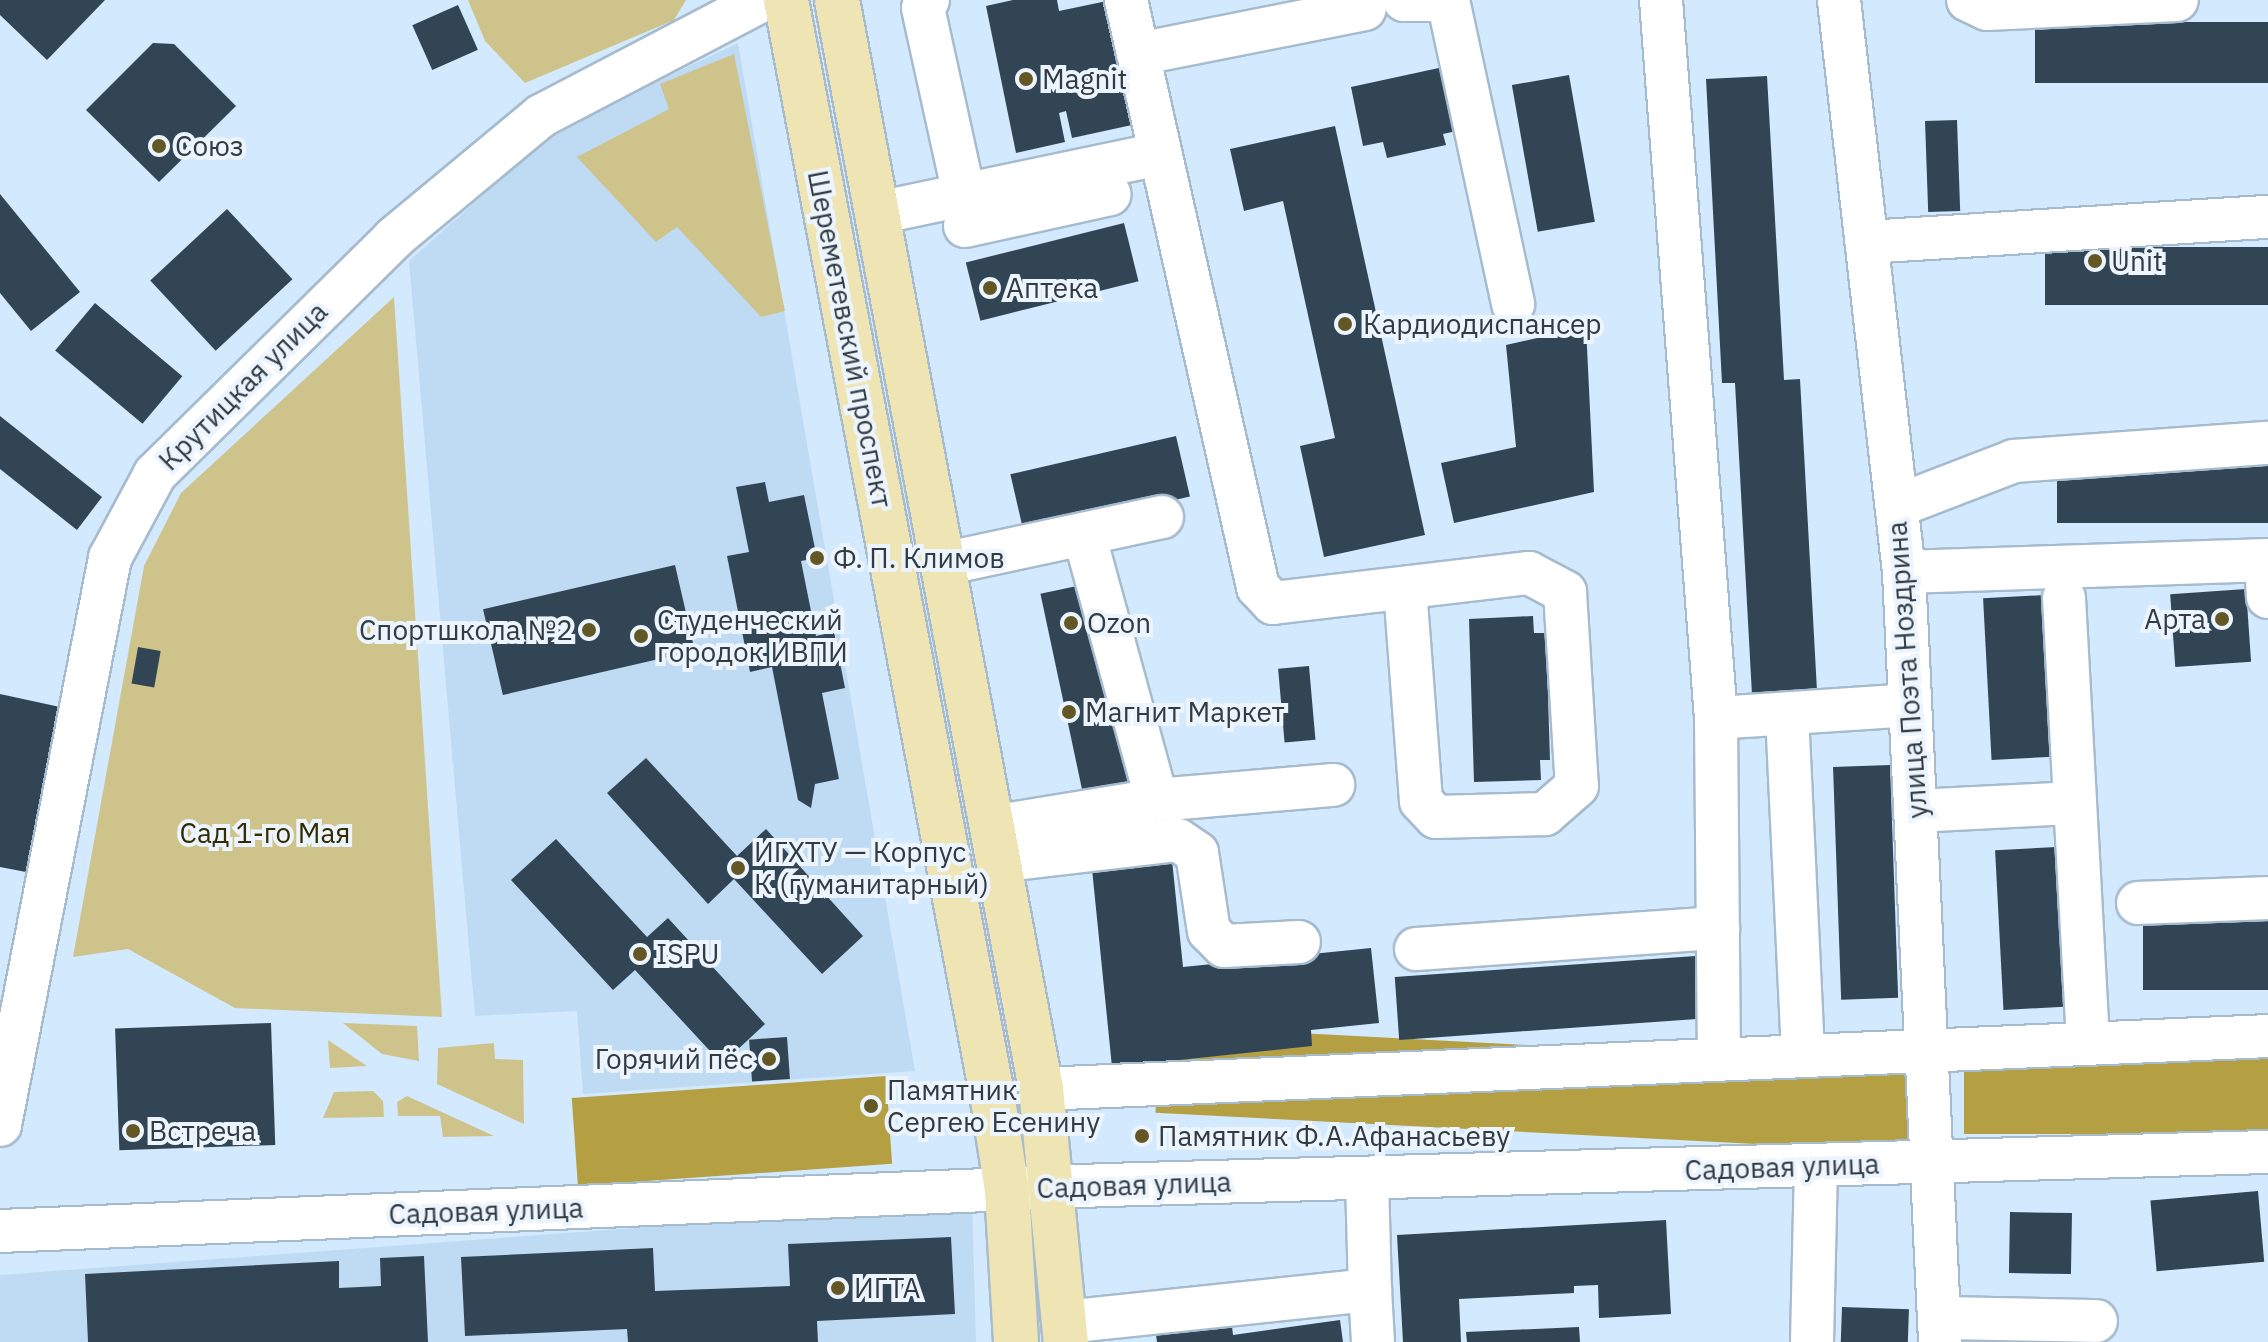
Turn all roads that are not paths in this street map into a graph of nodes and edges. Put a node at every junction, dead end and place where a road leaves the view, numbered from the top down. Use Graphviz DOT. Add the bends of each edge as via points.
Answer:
graph roads {
  1 [pos="763,0"];
  2 [pos="786,0"];
  3 [pos="837,0"];
  4 [pos="928,0"];
  5 [pos="1126,0"];
  6 [pos="1448,0"];
  7 [pos="1661,0"];
  8 [pos="1839,0"];
  9 [pos="1968,0"];
  10 [pos="2177,0"];
  11 [pos="1391,4"];
  12 [pos="1138,54"];
  13 [pos="1162,167"];
  14 [pos="964,210"];
  15 [pos="877,213"];
  16 [pos="2268,217"];
  17 [pos="1867,242"];
  18 [pos="1513,304"];
  19 [pos="2268,443"];
  20 [pos="1897,506"];
  21 [pos="1162,517"];
  22 [pos="1084,534"];
  23 [pos="943,564"];
  24 [pos="1904,572"];
  25 [pos="2267,573"];
  26 [pos="1405,589"];
  27 [pos="2064,598"];
  28 [pos="1910,705"];
  29 [pos="1787,714"];
  30 [pos="1716,718"];
  31 [pos="1333,785"];
  32 [pos="1157,800"];
  33 [pos="2075,803"];
  34 [pos="1916,811"];
  35 [pos="995,844"];
  36 [pos="2268,898"];
  37 [pos="2138,903"];
  38 [pos="1718,928"];
  39 [pos="1299,942"];
  40 [pos="1416,949"];
  41 [pos="2087,1020"];
  42 [pos="2268,1036"];
  43 [pos="1928,1050"];
  44 [pos="1803,1055"];
  45 [pos="1719,1059"];
  46 [pos="1041,1089"];
  47 [pos="0,1125"];
  48 [pos="2268,1152"];
  49 [pos="1933,1162"];
  50 [pos="1816,1166"];
  51 [pos="1367,1178"];
  52 [pos="1055,1188"];
  53 [pos="1007,1190"];
  54 [pos="0,1231"];
  55 [pos="1370,1290"];
  56 [pos="2096,1321"];
  57 [pos="1940,1330"];
  58 [pos="1065,1332"];
  59 [pos="1016,1342"];
  60 [pos="1373,1342"];
  61 [pos="1812,1342"];
  1 -- 47 [label="street, Крутицкая улица" via="626,67 495,151 394,238 155,474 110,558"];
  2 -- 53 [label="main road, Шереметевский проспект"];
  3 -- 15 [label="main road, Шереметевский проспект"];
  4 -- 14 [label="street" via="923,8"];
  5 -- 12 [label="street"];
  6 -- 11 [label="street"];
  6 -- 18 [label="street"];
  7 -- 30 [label="street"];
  8 -- 17 [label="street, улица Поэта Ноздрина"];
  9 -- 10 [label="street" via="1987,9"];
  11 -- 12 [label="street"];
  12 -- 13 [label="street"];
  13 -- 14 [label="street"];
  13 -- 26 [label="street" via="1258,587 1273,603"];
  14 -- 15 [label="street"];
  15 -- 23 [label="main road, Шереметевский проспект"];
  16 -- 17 [label="street"];
  17 -- 20 [label="street, улица Поэта Ноздрина"];
  19 -- 20 [label="street" via="2014,461"];
  20 -- 24 [label="street, улица Поэта Ноздрина"];
  21 -- 22 [label="street"];
  22 -- 23 [label="street"];
  22 -- 32 [label="street"];
  23 -- 35 [label="main road, Шереметевский проспект"];
  24 -- 25 [label="street"];
  24 -- 28 [label="street, улица Поэта Ноздрина"];
  26 -- 26 [label="street" via="1529,573 1565,592 1577,786 1545,814 1436,817 1421,801"];
  27 -- 33 [label="street"];
  28 -- 29 [label="street"];
  28 -- 34 [label="street, улица Поэта Ноздрина"];
  29 -- 30 [label="street"];
  29 -- 44 [label="street"];
  30 -- 38 [label="street"];
  31 -- 32 [label="street"];
  32 -- 35 [label="street"];
  33 -- 34 [label="street"];
  33 -- 41 [label="street"];
  34 -- 43 [label="street, улица Поэта Ноздрина"];
  35 -- 39 [label="street" via="1178,840 1197,853 1209,931 1224,946"];
  35 -- 46 [label="main road, Шереметевский проспект"];
  36 -- 37 [label="street"];
  38 -- 40 [label="street"];
  38 -- 45 [label="street"];
  42 -- 43 [label="street"];
  43 -- 44 [label="street"];
  43 -- 49 [label="street, улица Поэта Ноздрина"];
  44 -- 45 [label="street"];
  45 -- 46 [label="street"];
  46 -- 52 [label="main road, Шереметевский проспект"];
  48 -- 49 [label="street, Садовая улица"];
  49 -- 50 [label="street, Садовая улица"];
  49 -- 57 [label="street, улица Поэта Ноздрина"];
  50 -- 51 [label="street, Садовая улица"];
  50 -- 61 [label="street"];
  51 -- 52 [label="street, Садовая улица"];
  51 -- 55 [label="street"];
  52 -- 53 [label="street, Садовая улица"];
  52 -- 58 [label="main road, Шереметевский проспект"];
  53 -- 54 [label="street, Садовая улица"];
  53 -- 59 [label="main road, Шереметевский проспект"];
  55 -- 58 [label="street"];
  55 -- 60 [label="street"];
  56 -- 57 [label="street"];
}
